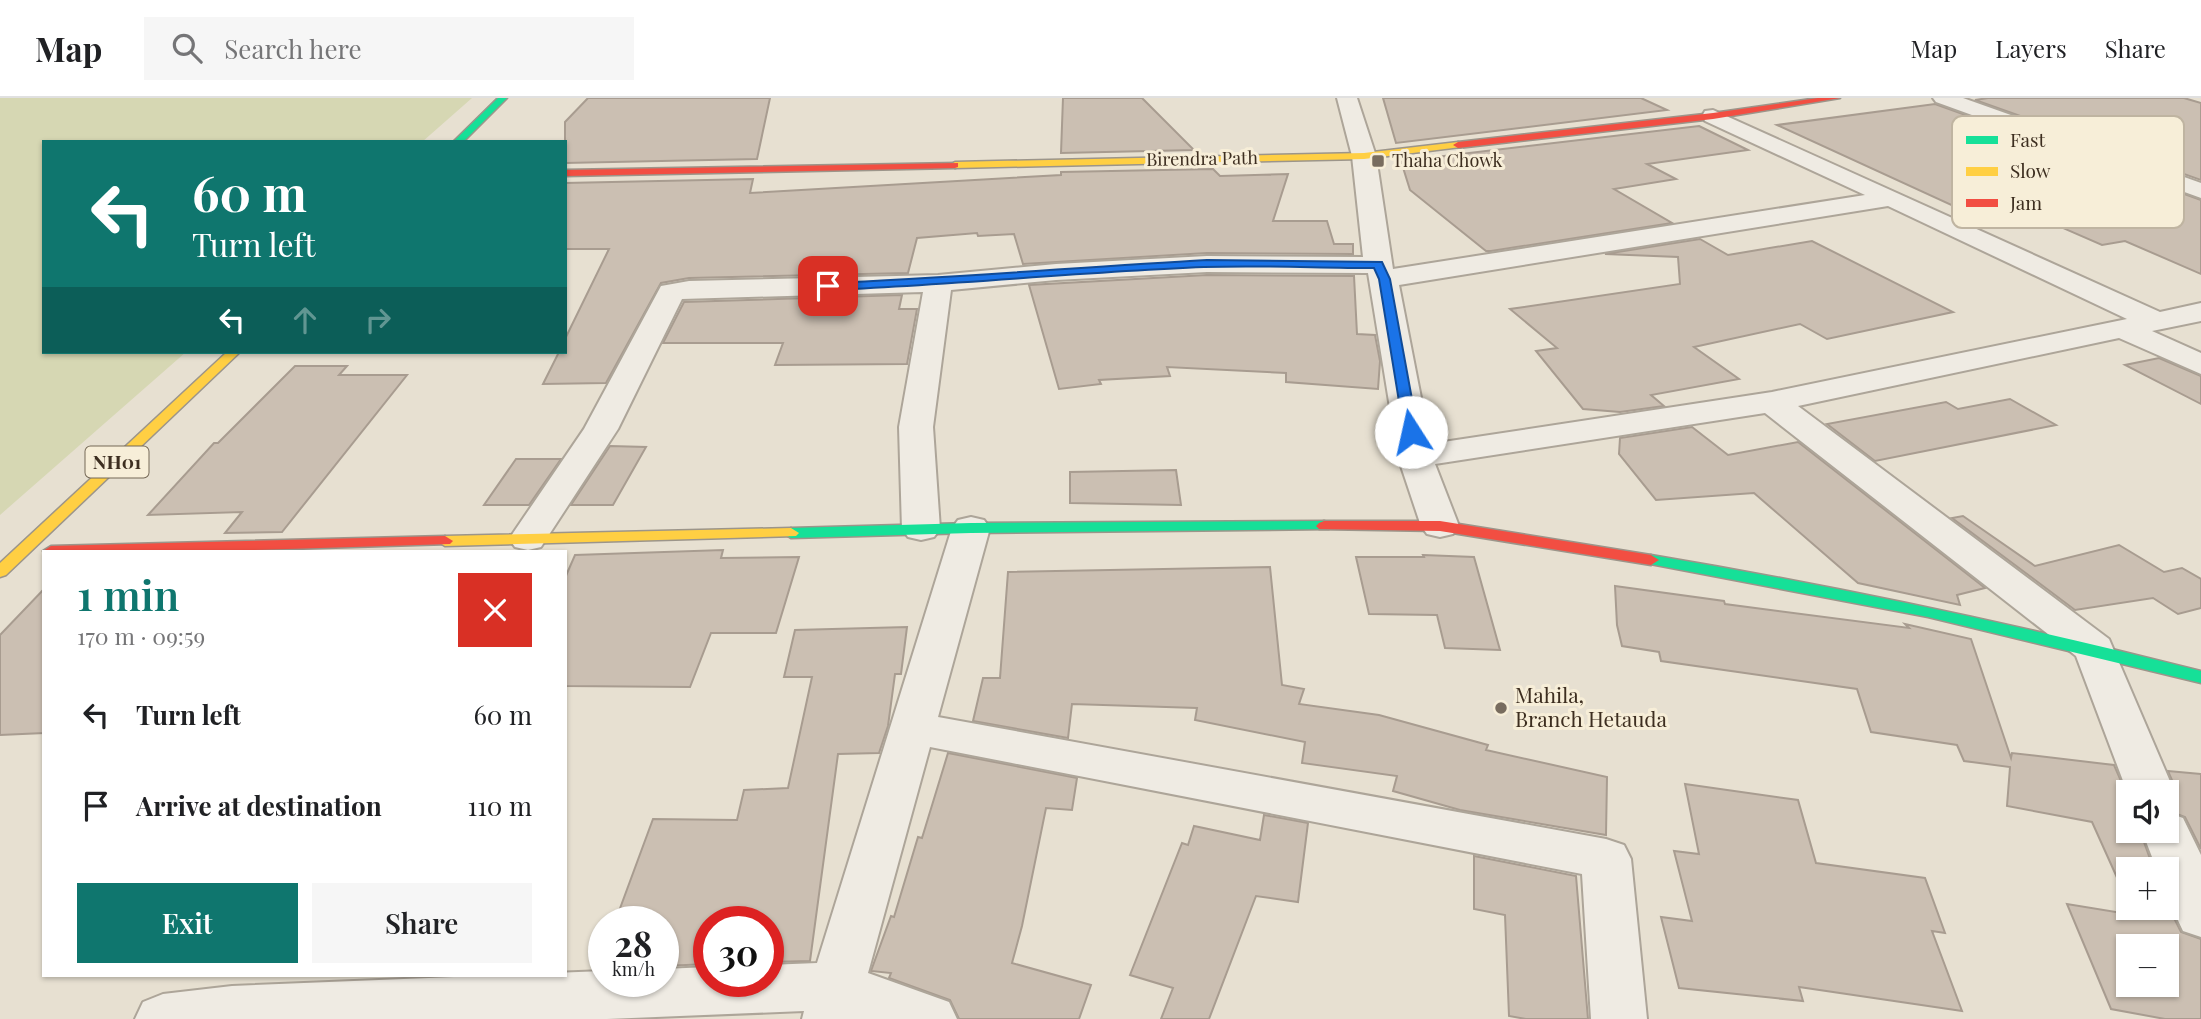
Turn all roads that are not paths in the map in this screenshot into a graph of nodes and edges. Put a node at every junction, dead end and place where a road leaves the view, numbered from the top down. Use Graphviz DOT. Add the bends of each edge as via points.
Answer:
graph roads {
  1 [pos="503,98"];
  2 [pos="1347,98"];
  3 [pos="1836,98"];
  4 [pos="1943,98"];
  5 [pos="1713,116"];
  6 [pos="1993,116"];
  7 [pos="459,140"];
  8 [pos="1364,156"];
  9 [pos="567,173"];
  10 [pos="2184,185"];
  11 [pos="2201,191"];
  12 [pos="1888,199"];
  13 [pos="1381,272"];
  14 [pos="938,282"];
  15 [pos="2201,312"];
  16 [pos="2158,322"];
  17 [pos="2124,329"];
  18 [pos="232,354"];
  19 [pos="2201,365"];
  20 [pos="1772,402"];
  21 [pos="1415,457"];
  22 [pos="1440,526"];
  23 [pos="971,528"];
  24 [pos="921,529"];
  25 [pos="528,539"];
  26 [pos="223,550"];
  27 [pos="29,557"];
  28 [pos="2094,649"];
  29 [pos="2201,677"];
  30 [pos="912,728"];
  31 [pos="2146,780"];
  32 [pos="2171,843"];
  33 [pos="2201,916"];
  34 [pos="834,1002"];
  35 [pos="163,1019"];
  36 [pos="929,1019"];
  37 [pos="1619,1019"];
  1 -- 7 [label="main road"];
  2 -- 8 [label="street"];
  3 -- 5 [label="main road, Birendra Path"];
  4 -- 6 [label="street"];
  5 -- 8 [label="main road, Birendra Path"];
  5 -- 12 [label="street"];
  8 -- 9 [label="main road, Birendra Path"];
  8 -- 13 [label="street"];
  10 -- 11 [label="street"];
  12 -- 13 [label="street"];
  12 -- 16 [label="street"];
  13 -- 14 [label="street" via="1207,264"];
  13 -- 21 [label="street"];
  14 -- 24 [label="street" via="916,427"];
  14 -- 25 [label="street" via="671,292 601,429"];
  15 -- 16 [label="street"];
  16 -- 17 [label="street"];
  17 -- 19 [label="street"];
  17 -- 20 [label="street"];
  18 -- 27 [label="main road, NH01"];
  20 -- 21 [label="street"];
  20 -- 28 [label="street"];
  21 -- 22 [label="street"];
  22 -- 23 [label="main road"];
  22 -- 28 [label="main road" via="1751,576"];
  23 -- 24 [label="main road"];
  23 -- 30 [label="street"];
  24 -- 25 [label="main road"];
  25 -- 26 [label="main road"];
  28 -- 29 [label="main road"];
  28 -- 31 [label="street"];
  30 -- 34 [label="street"];
  30 -- 37 [label="street" via="1606,859"];
  32 -- 33 [label="street"];
  34 -- 35 [label="street" via="246,1010"];
  34 -- 36 [label="street"];
}
